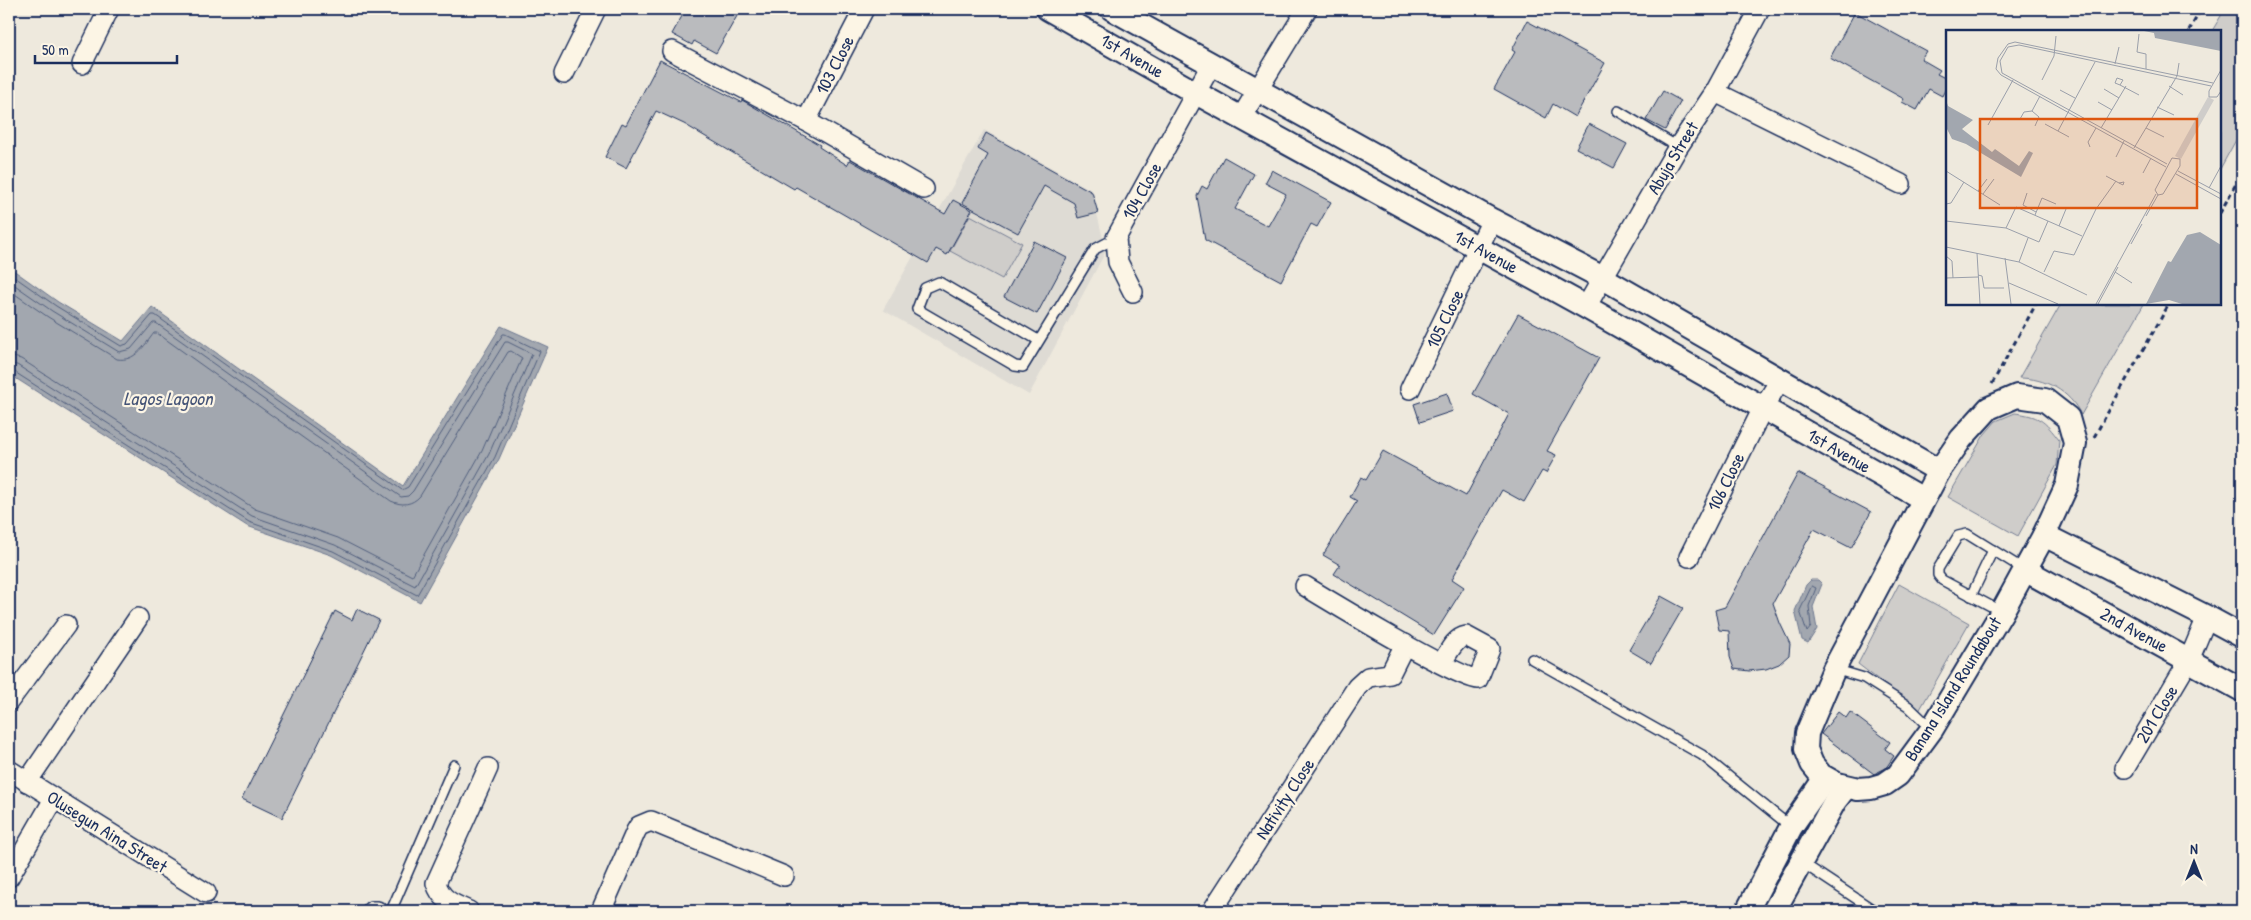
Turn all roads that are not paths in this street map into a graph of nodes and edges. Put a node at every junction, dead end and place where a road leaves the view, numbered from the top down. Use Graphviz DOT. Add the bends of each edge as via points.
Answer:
graph roads {
  1 [pos="109,9"];
  2 [pos="596,9"];
  3 [pos="864,9"];
  4 [pos="1048,9"];
  5 [pos="1112,9"];
  6 [pos="1307,9"];
  7 [pos="1760,9"];
  8 [pos="672,50"];
  9 [pos="82,64"];
  10 [pos="1211,65"];
  11 [pos="564,74"];
  12 [pos="1257,90"];
  13 [pos="1715,92"];
  14 [pos="1196,93"];
  15 [pos="1618,111"];
  16 [pos="1242,116"];
  17 [pos="806,121"];
  18 [pos="1678,147"];
  19 [pos="1901,184"];
  20 [pos="924,189"];
  21 [pos="1492,220"];
  22 [pos="1116,238"];
  23 [pos="1479,249"];
  24 [pos="1603,278"];
  25 [pos="1133,292"];
  26 [pos="1586,307"];
  27 [pos="1038,340"];
  28 [pos="1780,380"];
  29 [pos="1410,389"];
  30 [pos="1763,408"];
  31 [pos="1939,471"];
  32 [pos="1923,499"];
  33 [pos="2044,535"];
  34 [pos="1993,550"];
  35 [pos="1688,557"];
  36 [pos="2026,570"];
  37 [pos="1305,586"];
  38 [pos="1971,596"];
  39 [pos="2002,612"];
  40 [pos="2207,617"];
  41 [pos="138,618"];
  42 [pos="66,626"];
  43 [pos="2242,636"];
  44 [pos="1405,644"];
  45 [pos="1532,659"];
  46 [pos="2188,660"];
  47 [pos="1441,664"];
  48 [pos="1834,669"];
  49 [pos="2242,690"];
  50 [pos="9,701"];
  51 [pos="1932,729"];
  52 [pos="454,765"];
  53 [pos="488,768"];
  54 [pos="2124,768"];
  55 [pos="9,770"];
  56 [pos="1825,778"];
  57 [pos="27,782"];
  58 [pos="1846,787"];
  59 [pos="54,799"];
  60 [pos="1791,827"];
  61 [pos="1801,862"];
  62 [pos="784,876"];
  63 [pos="9,877"];
  64 [pos="206,893"];
  65 [pos="372,911"];
  66 [pos="377,911"];
  67 [pos="391,911"];
  68 [pos="469,911"];
  69 [pos="601,911"];
  70 [pos="1212,911"];
  71 [pos="1747,911"];
  72 [pos="1774,911"];
  73 [pos="1875,911"];
  1 -- 9 [label="street"];
  2 -- 11 [label="street"];
  3 -- 17 [label="street, 103 Close"];
  4 -- 14 [label="street, 1st Avenue"];
  5 -- 10 [label="street, 1st Avenue"];
  6 -- 12 [label="street"];
  7 -- 13 [label="street, Abuja Street"];
  8 -- 17 [label="street"];
  10 -- 12 [label="street, 1st Avenue"];
  10 -- 14 [label="street, 104 Close"];
  12 -- 16 [label="street"];
  12 -- 21 [label="street, 1st Avenue"];
  13 -- 18 [label="street, Abuja Street"];
  13 -- 19 [label="street"];
  14 -- 16 [label="street, 1st Avenue"];
  14 -- 22 [label="street, 104 Close"];
  15 -- 18 [label="lane"];
  16 -- 23 [label="street, 1st Avenue"];
  17 -- 20 [label="street"];
  18 -- 24 [label="street, Abuja Street"];
  21 -- 23 [label="street, 105 Close"];
  21 -- 24 [label="street, 1st Avenue"];
  22 -- 25 [label="street, 104 Close" via="1118,262"];
  22 -- 27 [label="lane" via="1095,249"];
  23 -- 26 [label="street, 1st Avenue"];
  23 -- 29 [label="street, 105 Close"];
  24 -- 26 [label="street, Abuja Street"];
  24 -- 28 [label="street, 1st Avenue"];
  26 -- 30 [label="street, 1st Avenue"];
  27 -- 27 [label="lane" via="939,282 926,288 917,309 1015,366 1023,367"];
  28 -- 30 [label="street, 106 Close"];
  28 -- 31 [label="street, 1st Avenue"];
  30 -- 32 [label="street, 1st Avenue"];
  30 -- 35 [label="street, 106 Close"];
  31 -- 32 [label="street, Banana Island Roundabout"];
  31 -- 33 [label="street, Banana Island Roundabout" via="1961,439 1989,408 2017,396 2045,400 2068,418 2075,443 2067,485"];
  32 -- 48 [label="street, Banana Island Roundabout"];
  33 -- 36 [label="street, Banana Island Roundabout"];
  33 -- 40 [label="street"];
  34 -- 36 [label="lane"];
  34 -- 38 [label="lane"];
  34 -- 38 [label="lane" via="1962,533 1938,569 1942,580"];
  36 -- 39 [label="street, Banana Island Roundabout"];
  36 -- 46 [label="street, 2nd Avenue"];
  37 -- 44 [label="street"];
  38 -- 39 [label="lane"];
  39 -- 51 [label="street, Banana Island Roundabout"];
  40 -- 43 [label="street"];
  40 -- 46 [label="street, 201 Close"];
  41 -- 57 [label="street"];
  42 -- 50 [label="street"];
  44 -- 47 [label="street"];
  44 -- 70 [label="street, Nativity Close" via="1390,674 1368,676 1357,687"];
  45 -- 60 [label="lane" via="1702,755"];
  46 -- 49 [label="street, 2nd Avenue"];
  46 -- 54 [label="street, 201 Close"];
  48 -- 51 [label="lane" via="1864,678 1908,706"];
  48 -- 56 [label="street, Banana Island Roundabout" via="1807,733 1806,749 1812,764"];
  51 -- 58 [label="street, Banana Island Roundabout" via="1898,775 1885,784 1871,788"];
  52 -- 67 [label="lane"];
  53 -- 68 [label="street" via="436,883 439,893 447,901"];
  55 -- 57 [label="street, Olusegun Aina Street"];
  56 -- 58 [label="street, Banana Island Roundabout"];
  56 -- 60 [label="street"];
  57 -- 59 [label="street, Olusegun Aina Street"];
  58 -- 61 [label="street"];
  59 -- 63 [label="street"];
  59 -- 64 [label="street, Olusegun Aina Street"];
  60 -- 71 [label="street"];
  61 -- 72 [label="street"];
  61 -- 73 [label="lane"];
  62 -- 69 [label="street" via="651,821 636,831"];
  65 -- 66 [label="street"];
}
